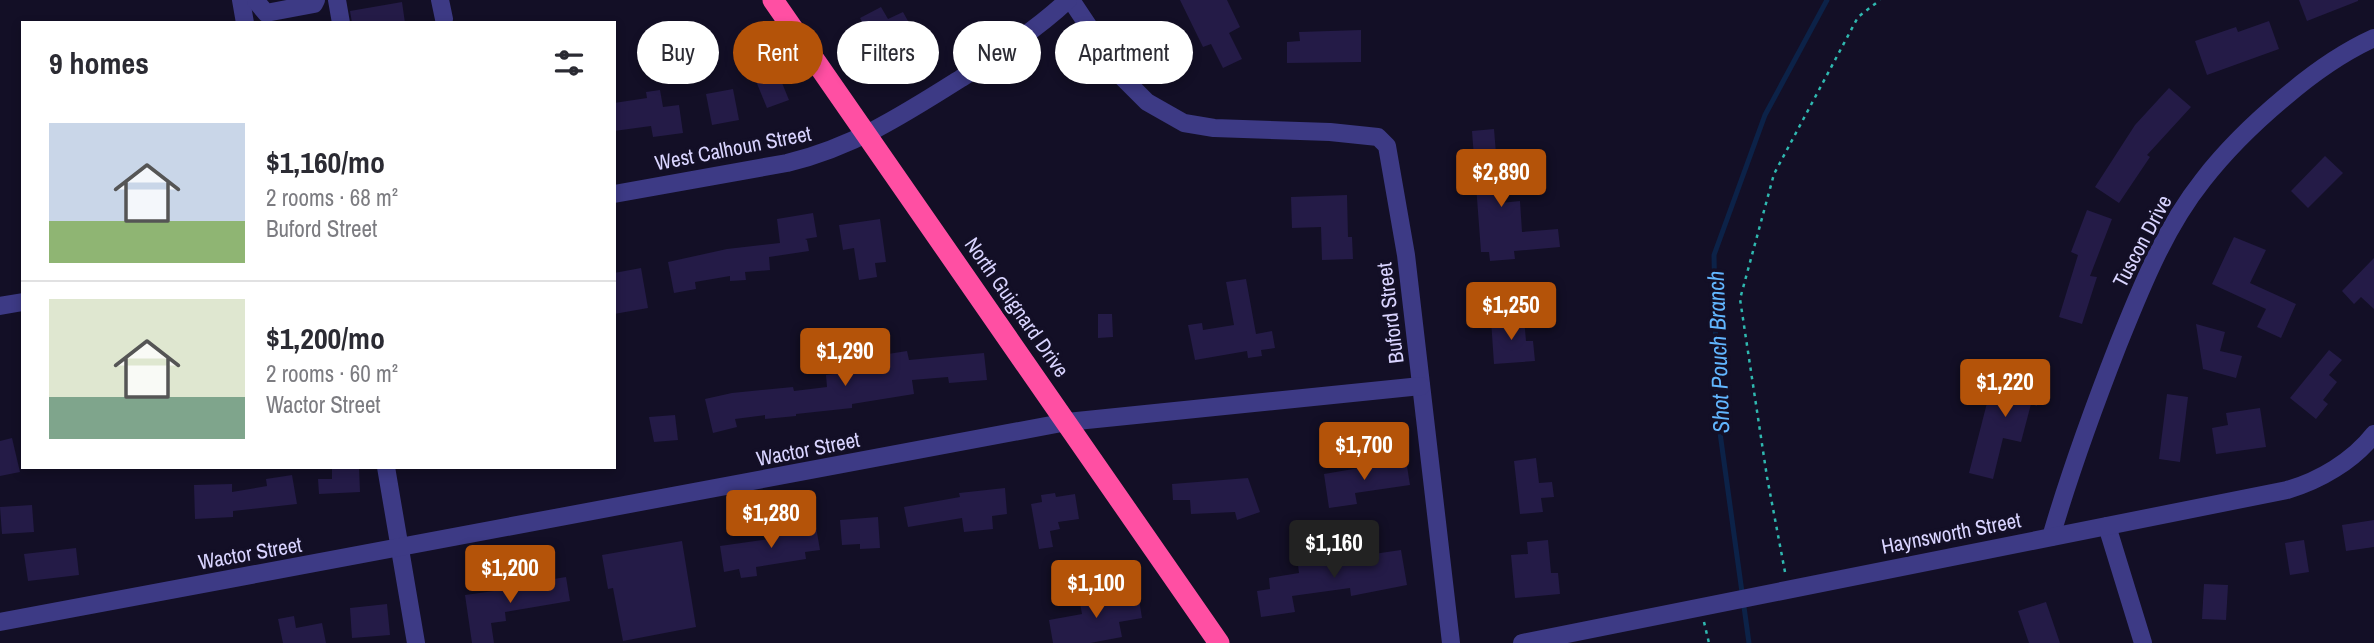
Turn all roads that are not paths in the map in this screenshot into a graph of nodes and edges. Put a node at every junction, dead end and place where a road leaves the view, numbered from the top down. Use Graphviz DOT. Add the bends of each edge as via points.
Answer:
graph roads {
  1 [pos="316,0"];
  2 [pos="337,0"];
  3 [pos="440,0"];
  4 [pos="773,0"];
  5 [pos="1069,0"];
  6 [pos="249,1"];
  7 [pos="444,19"];
  8 [pos="245,21"];
  9 [pos="341,21"];
  10 [pos="2374,38"];
  11 [pos="867,134"];
  12 [pos="616,194"];
  13 [pos="21,302"];
  14 [pos="0,306"];
  15 [pos="1421,386"];
  16 [pos="1067,422"];
  17 [pos="2374,434"];
  18 [pos="386,469"];
  19 [pos="2107,526"];
  20 [pos="2051,537"];
  21 [pos="399,548"];
  22 [pos="0,622"];
  23 [pos="416,643"];
  24 [pos="1219,643"];
  25 [pos="1451,643"];
  26 [pos="1522,643"];
  27 [pos="2143,643"];
  1 -- 6 [label="street" via="266,13"];
  2 -- 9 [label="street"];
  3 -- 7 [label="street"];
  4 -- 11 [label="highway, North Guignard Drive"];
  5 -- 11 [label="street, West Calhoun Street" via="1000,53"];
  5 -- 15 [label="street, Buford Street" via="1135,91 1184,123 1378,137 1387,146 1406,255"];
  6 -- 8 [label="street"];
  10 -- 20 [label="street, Tuscon Drive" via="2317,70 2265,113 2226,151 2181,211 2142,284 2074,458"];
  11 -- 12 [label="street, West Calhoun Street" via="787,163"];
  11 -- 16 [label="highway, North Guignard Drive"];
  13 -- 14 [label="street"];
  15 -- 16 [label="street, Wactor Street"];
  15 -- 25 [label="street, Buford Street"];
  16 -- 21 [label="street, Wactor Street"];
  16 -- 24 [label="highway, North Guignard Drive"];
  17 -- 19 [label="street, Haynsworth Street" via="2353,455 2305,485"];
  18 -- 21 [label="street"];
  19 -- 20 [label="street, Haynsworth Street"];
  19 -- 27 [label="street"];
  20 -- 26 [label="street, Haynsworth Street"];
  21 -- 22 [label="street, Wactor Street"];
  21 -- 23 [label="street"];
}
